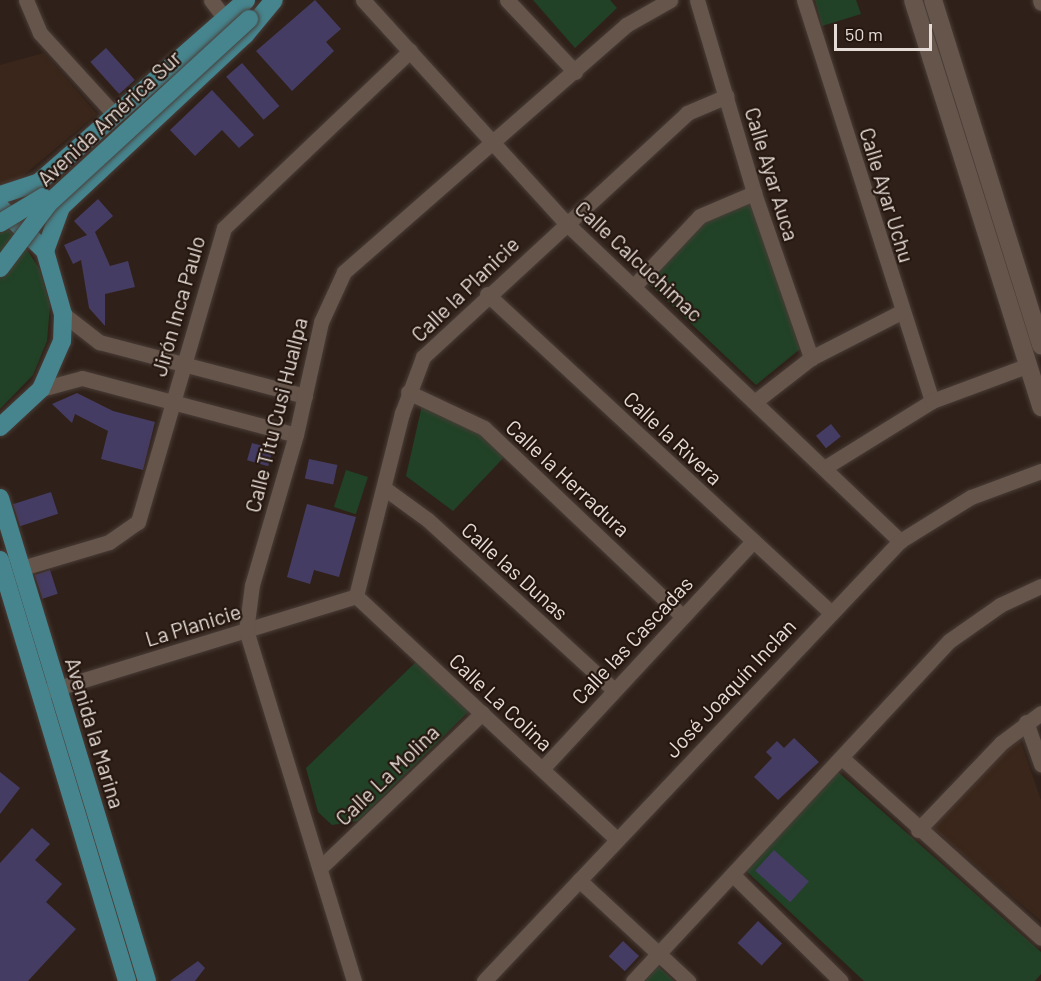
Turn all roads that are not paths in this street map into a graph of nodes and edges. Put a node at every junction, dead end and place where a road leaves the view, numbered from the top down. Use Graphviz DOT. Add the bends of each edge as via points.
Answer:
graph roads {
  1 [pos="26,0"];
  2 [pos="211,0"];
  3 [pos="363,0"];
  4 [pos="507,0"];
  5 [pos="670,0"];
  6 [pos="698,0"];
  7 [pos="804,0"];
  8 [pos="913,0"];
  9 [pos="933,0"];
  10 [pos="248,8"];
  11 [pos="410,51"];
  12 [pos="575,72"];
  13 [pos="727,96"];
  14 [pos="115,115"];
  15 [pos="493,145"];
  16 [pos="754,193"];
  17 [pos="0,195"];
  18 [pos="0,207"];
  19 [pos="565,222"];
  20 [pos="0,223"];
  21 [pos="45,251"];
  22 [pos="0,268"];
  23 [pos="634,286"];
  24 [pos="487,294"];
  25 [pos="901,312"];
  26 [pos="63,314"];
  27 [pos="1041,345"];
  28 [pos="811,358"];
  29 [pos="182,361"];
  30 [pos="1029,365"];
  31 [pos="41,389"];
  32 [pos="408,392"];
  33 [pos="305,396"];
  34 [pos="173,400"];
  35 [pos="757,400"];
  36 [pos="932,401"];
  37 [pos="1041,407"];
  38 [pos="2,430"];
  39 [pos="296,435"];
  40 [pos="824,468"];
  41 [pos="1041,471"];
  42 [pos="384,488"];
  43 [pos="0,498"];
  44 [pos="753,541"];
  45 [pos="900,541"];
  46 [pos="0,560"];
  47 [pos="22,568"];
  48 [pos="1041,586"];
  49 [pos="356,596"];
  50 [pos="831,613"];
  51 [pos="683,617"];
  52 [pos="246,631"];
  53 [pos="614,690"];
  54 [pos="50,691"];
  55 [pos="482,713"];
  56 [pos="1041,713"];
  57 [pos="1026,722"];
  58 [pos="842,759"];
  59 [pos="1041,764"];
  60 [pos="542,769"];
  61 [pos="918,830"];
  62 [pos="617,839"];
  63 [pos="321,867"];
  64 [pos="734,875"];
  65 [pos="579,880"];
  66 [pos="1041,938"];
  67 [pos="659,955"];
  68 [pos="126,980"];
  69 [pos="147,981"];
  70 [pos="354,981"];
  71 [pos="484,981"];
  72 [pos="633,981"];
  73 [pos="688,981"];
  74 [pos="841,981"];
  1 -- 14 [label="street" via="40,33"];
  2 -- 10 [label="street"];
  3 -- 11 [label="street, Calle Calcuchimac"];
  4 -- 12 [label="street"];
  5 -- 12 [label="street, Calle Titu Cusi Huallpa" via="626,25"];
  6 -- 13 [label="street, Calle Ayar Auca"];
  7 -- 25 [label="street, Calle Ayar Uchu"];
  8 -- 30 [label="street"];
  9 -- 27 [label="street"];
  10 -- 14 [label="main road, Avenida América Sur"];
  10 -- 20 [label="main road, Avenida América Sur, bridge" via="43,197"];
  10 -- 21 [label="main road, Avenida América Sur" via="245,35 61,207"];
  10 -- 22 [label="main road, Avenida América Sur, bridge" via="49,203"];
  11 -- 15 [label="street, Calle Calcuchimac"];
  11 -- 29 [label="street, Jirón Inca Paulo" via="224,228"];
  12 -- 15 [label="street, Calle Titu Cusi Huallpa"];
  13 -- 16 [label="street, Calle Ayar Auca"];
  13 -- 19 [label="street, Calle la Planicie" via="687,113"];
  14 -- 17 [label="main road, Avenida América Sur" via="34,187"];
  15 -- 19 [label="street, Calle Calcuchimac"];
  15 -- 33 [label="street, Calle Titu Cusi Huallpa" via="344,272 321,321"];
  16 -- 23 [label="street" via="697,218"];
  16 -- 28 [label="street, Calle Ayar Auca"];
  18 -- 21 [label="main road"];
  19 -- 23 [label="street, Calle Calcuchimac"];
  19 -- 24 [label="street, Calle la Planicie"];
  21 -- 26 [label="main road"];
  23 -- 35 [label="street, Calle Calcuchimac"];
  24 -- 32 [label="street, Calle la Planicie" via="431,347"];
  24 -- 44 [label="street, Calle la Rivera"];
  25 -- 28 [label="street"];
  25 -- 36 [label="street, Calle Ayar Uchu"];
  26 -- 29 [label="street" via="99,342"];
  26 -- 31 [label="main road" via="62,341"];
  28 -- 35 [label="street"];
  29 -- 33 [label="street"];
  29 -- 34 [label="street, Jirón Inca Paulo"];
  30 -- 36 [label="street"];
  30 -- 37 [label="street"];
  31 -- 34 [label="street" via="82,378"];
  31 -- 38 [label="main road"];
  32 -- 42 [label="street, Calle la Planicie"];
  32 -- 51 [label="street, Calle la Herradura" via="484,428"];
  33 -- 39 [label="street, Calle Titu Cusi Huallpa"];
  34 -- 39 [label="street"];
  34 -- 47 [label="street, Jirón Inca Paulo" via="138,522 109,542"];
  35 -- 40 [label="street, Calle Calcuchimac"];
  36 -- 40 [label="street"];
  39 -- 52 [label="street, Calle Titu Cusi Huallpa" via="252,585"];
  40 -- 45 [label="street, Calle Calcuchimac"];
  41 -- 45 [label="street, José Joaquín Inclan" via="971,497"];
  42 -- 49 [label="street, Calle la Planicie"];
  42 -- 53 [label="street, Calle las Dunas" via="428,520"];
  43 -- 47 [label="main road, Avenida la Marina"];
  44 -- 50 [label="street, Calle la Rivera"];
  44 -- 51 [label="street, Calle las Cascadas"];
  45 -- 50 [label="street, José Joaquín Inclan"];
  46 -- 54 [label="main road, Avenida la Marina"];
  47 -- 54 [label="main road, Avenida la Marina"];
  48 -- 58 [label="street" via="958,633"];
  49 -- 52 [label="street, La Planicie"];
  49 -- 55 [label="street, Calle La Colina"];
  50 -- 62 [label="street, José Joaquín Inclan"];
  51 -- 53 [label="street, Calle las Cascadas"];
  52 -- 54 [label="street, La Planicie"];
  52 -- 63 [label="street, Calle Titu Cusi Huallpa"];
  53 -- 60 [label="street, Calle las Cascadas"];
  54 -- 68 [label="main road, Avenida la Marina"];
  54 -- 69 [label="main road, Avenida la Marina"];
  55 -- 60 [label="street, Calle La Colina"];
  55 -- 63 [label="street, Calle La Molina"];
  56 -- 57 [label="street"];
  57 -- 59 [label="street"];
  57 -- 61 [label="street"];
  58 -- 61 [label="street"];
  58 -- 64 [label="street"];
  60 -- 62 [label="street, Calle La Colina"];
  61 -- 66 [label="street"];
  62 -- 65 [label="street, José Joaquín Inclan"];
  63 -- 70 [label="street, Calle Titu Cusi Huallpa"];
  64 -- 67 [label="street"];
  64 -- 74 [label="street"];
  65 -- 67 [label="street"];
  65 -- 71 [label="street, José Joaquín Inclan"];
  67 -- 72 [label="street"];
  67 -- 73 [label="street"];
}
